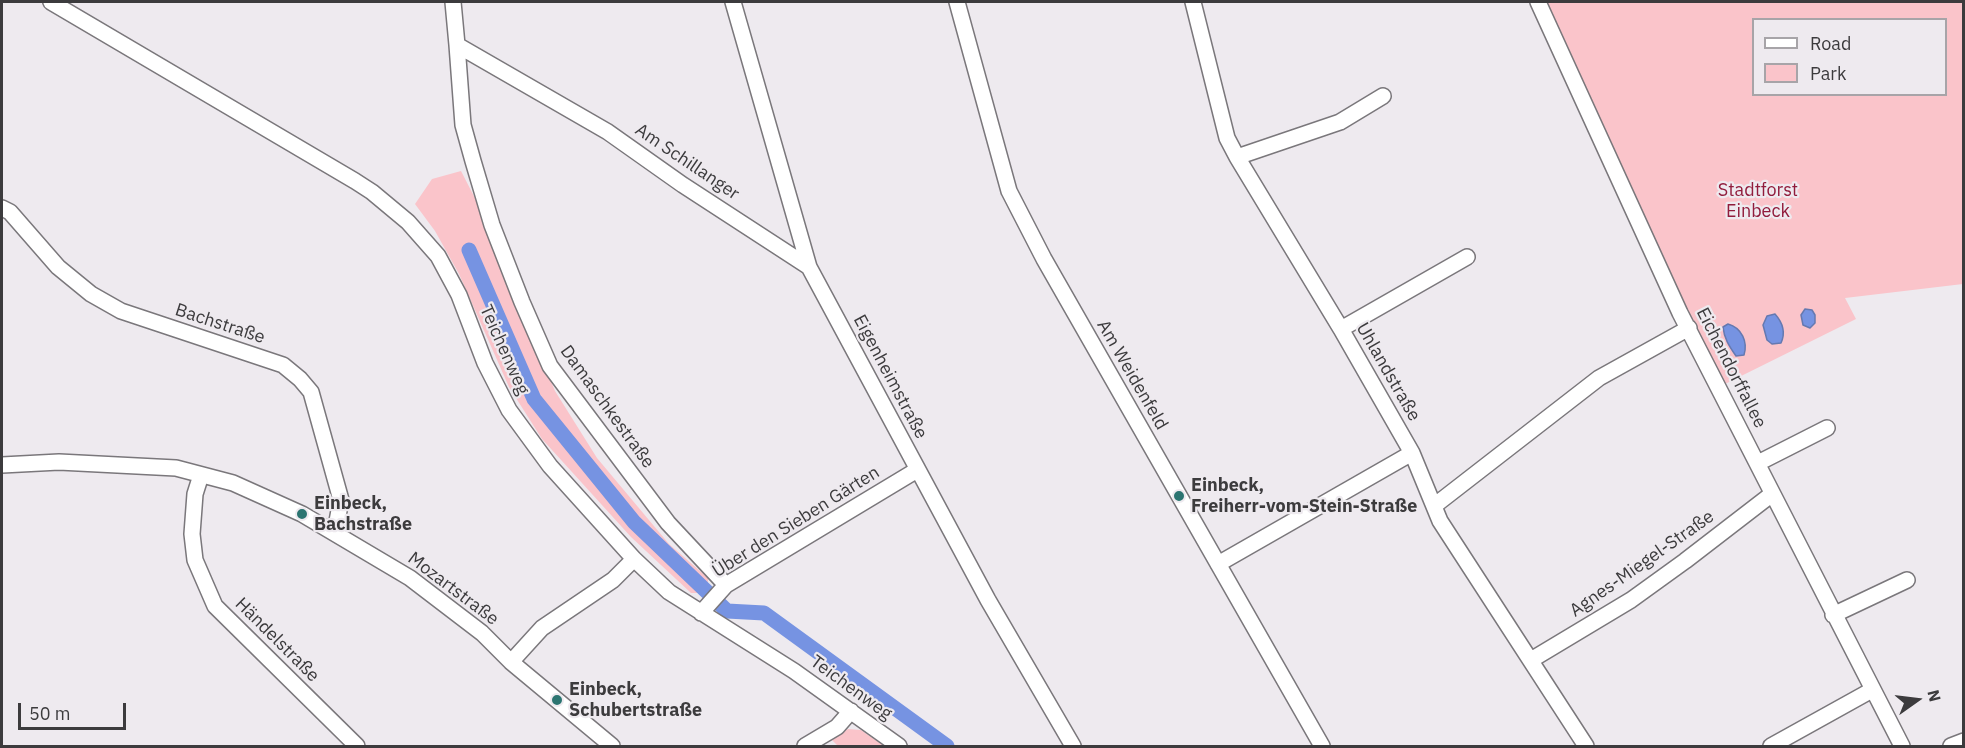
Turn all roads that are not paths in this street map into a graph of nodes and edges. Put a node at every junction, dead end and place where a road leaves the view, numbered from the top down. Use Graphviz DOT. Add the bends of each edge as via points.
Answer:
graph roads {
  1 [pos="51,2"];
  2 [pos="453,2"];
  3 [pos="733,2"];
  4 [pos="957,2"];
  5 [pos="1193,2"];
  6 [pos="1538,2"];
  7 [pos="457,45"];
  8 [pos="1383,96"];
  9 [pos="1237,157"];
  10 [pos="2,208"];
  11 [pos="1467,256"];
  12 [pos="809,267"];
  13 [pos="1689,328"];
  14 [pos="1341,329"];
  15 [pos="1827,428"];
  16 [pos="1412,453"];
  17 [pos="1758,464"];
  18 [pos="2,465"];
  19 [pos="917,470"];
  20 [pos="201,475"];
  21 [pos="1772,494"];
  22 [pos="1434,506"];
  23 [pos="335,532"];
  24 [pos="634,560"];
  25 [pos="1218,564"];
  26 [pos="1907,580"];
  27 [pos="725,585"];
  28 [pos="701,613"];
  29 [pos="1833,615"];
  30 [pos="1531,660"];
  31 [pos="511,662"];
  32 [pos="1872,690"];
  33 [pos="851,711"];
  34 [pos="1964,741"];
  35 [pos="357,747"];
  36 [pos="612,747"];
  37 [pos="805,747"];
  38 [pos="900,747"];
  39 [pos="1073,747"];
  40 [pos="1322,747"];
  41 [pos="1586,747"];
  42 [pos="1771,747"];
  43 [pos="1902,747"];
  44 [pos="1951,747"];
  1 -- 24 [label="street, Teichenweg" via="355,181 408,222 438,256 459,295 485,363 509,410 550,466"];
  2 -- 7 [label="street, Damaschkestraße"];
  3 -- 12 [label="street, Eigenheimstraße"];
  4 -- 25 [label="street, Am Weidenfeld" via="1009,191"];
  5 -- 9 [label="street, Uhlandstraße" via="1227,138"];
  6 -- 13 [label="street, Eichendorffallee"];
  7 -- 12 [label="street, Am Schillanger" via="608,132"];
  7 -- 27 [label="street, Damaschkestraße" via="463,124 492,225 550,366 668,523"];
  8 -- 9 [label="street" via="1340,122"];
  9 -- 14 [label="street, Uhlandstraße"];
  10 -- 23 [label="street, Bachstraße" via="10,212 58,267 91,294 121,310 283,365 300,379 314,401 341,500"];
  11 -- 14 [label="street"];
  12 -- 19 [label="street, Eigenheimstraße"];
  13 -- 17 [label="street, Eichendorffallee"];
  13 -- 22 [label="street" via="1599,378"];
  14 -- 16 [label="street, Uhlandstraße"];
  15 -- 17 [label="street"];
  16 -- 22 [label="street, Uhlandstraße"];
  16 -- 25 [label="street"];
  17 -- 21 [label="street, Eichendorffallee"];
  18 -- 20 [label="street, Mozartstraße" via="59,462 176,468"];
  19 -- 27 [label="street, Über den Sieben Gärten"];
  19 -- 39 [label="street, Eigenheimstraße"];
  20 -- 23 [label="street, Mozartstraße" via="234,483"];
  20 -- 35 [label="street, Händelstraße" via="195,494 193,543 195,560 215,606"];
  21 -- 29 [label="street, Eichendorffallee"];
  21 -- 30 [label="street, Agnes-Miegel-Straße" via="1630,600"];
  22 -- 30 [label="street, Uhlandstraße"];
  23 -- 31 [label="street, Mozartstraße" via="410,578 482,633"];
  24 -- 28 [label="street, Teichenweg" via="669,592"];
  24 -- 31 [label="street" via="613,580 542,628"];
  25 -- 40 [label="street, Am Weidenfeld"];
  26 -- 29 [label="street"];
  27 -- 28 [label="street, Über den Sieben Gärten"];
  28 -- 33 [label="street, Teichenweg"];
  29 -- 32 [label="street, Eichendorffallee"];
  30 -- 41 [label="street, Uhlandstraße"];
  31 -- 36 [label="street, Mozartstraße"];
  32 -- 42 [label="street"];
  32 -- 43 [label="street, Eichendorffallee"];
  33 -- 37 [label="street" via="837,727"];
  33 -- 38 [label="street, Teichenweg"];
  34 -- 44 [label="street"];
}
